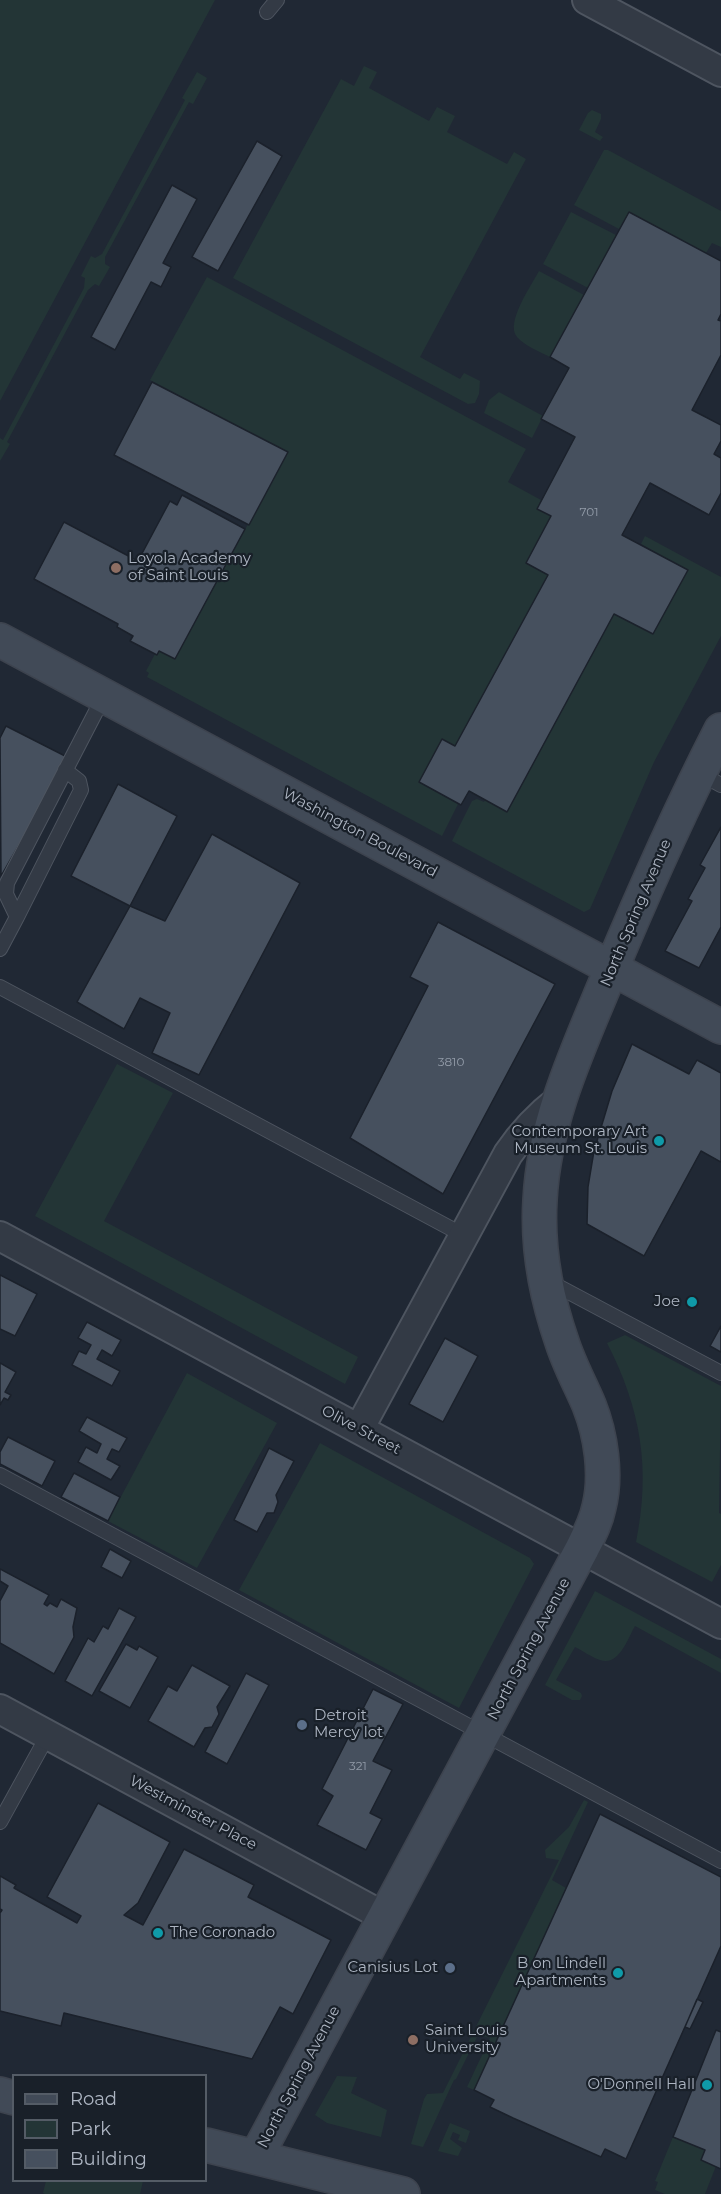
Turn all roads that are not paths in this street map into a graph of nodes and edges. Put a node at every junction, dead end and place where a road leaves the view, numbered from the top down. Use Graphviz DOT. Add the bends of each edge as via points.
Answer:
graph roads {
  1 [pos="277,0"];
  2 [pos="587,0"];
  3 [pos="267,12"];
  4 [pos="721,72"];
  5 [pos="0,640"];
  6 [pos="104,696"];
  7 [pos="721,730"];
  8 [pos="65,770"];
  9 [pos="710,779"];
  10 [pos="17,917"];
  11 [pos="0,949"];
  12 [pos="612,968"];
  13 [pos="0,987"];
  14 [pos="721,1027"];
  15 [pos="559,1100"];
  16 [pos="463,1235"];
  17 [pos="0,1236"];
  18 [pos="544,1279"];
  19 [pos="721,1373"];
  20 [pos="359,1429"];
  21 [pos="0,1475"];
  22 [pos="582,1549"];
  23 [pos="721,1624"];
  24 [pos="0,1709"];
  25 [pos="483,1733"];
  26 [pos="48,1735"];
  27 [pos="0,1822"];
  28 [pos="721,1862"];
  29 [pos="385,1917"];
  30 [pos="207,2145"];
  31 [pos="256,2157"];
  32 [pos="403,2194"];
  1 -- 3 [label="lane"];
  2 -- 4 [label="street"];
  5 -- 6 [label="street, Washington Boulevard"];
  6 -- 8 [label="lane"];
  6 -- 12 [label="street, Washington Boulevard"];
  7 -- 9 [label="street, North Spring Avenue"];
  8 -- 10 [label="lane" via="7,883 6,894"];
  8 -- 10 [label="lane" via="79,781 81,790"];
  9 -- 12 [label="street, North Spring Avenue"];
  10 -- 11 [label="lane"];
  12 -- 14 [label="street, Washington Boulevard"];
  12 -- 15 [label="street, North Spring Avenue"];
  13 -- 16 [label="lane"];
  15 -- 16 [label="street, North Spring Avenue" via="518,1139"];
  15 -- 18 [label="street, North Spring Avenue" via="546,1150 540,1199"];
  16 -- 20 [label="street, North Spring Avenue"];
  17 -- 20 [label="street, Olive Street"];
  18 -- 19 [label="lane"];
  18 -- 22 [label="street, North Spring Avenue" via="562,1344 590,1407 600,1454 599,1507"];
  20 -- 22 [label="street, Olive Street"];
  21 -- 25 [label="lane"];
  22 -- 23 [label="street, Olive Street"];
  22 -- 25 [label="street, North Spring Avenue"];
  24 -- 26 [label="street, Westminster Place"];
  25 -- 28 [label="lane"];
  25 -- 29 [label="street, North Spring Avenue"];
  26 -- 27 [label="lane"];
  26 -- 29 [label="street, Westminster Place"];
  29 -- 31 [label="street, North Spring Avenue"];
  30 -- 31 [label="street"];
  31 -- 32 [label="street"];
}
